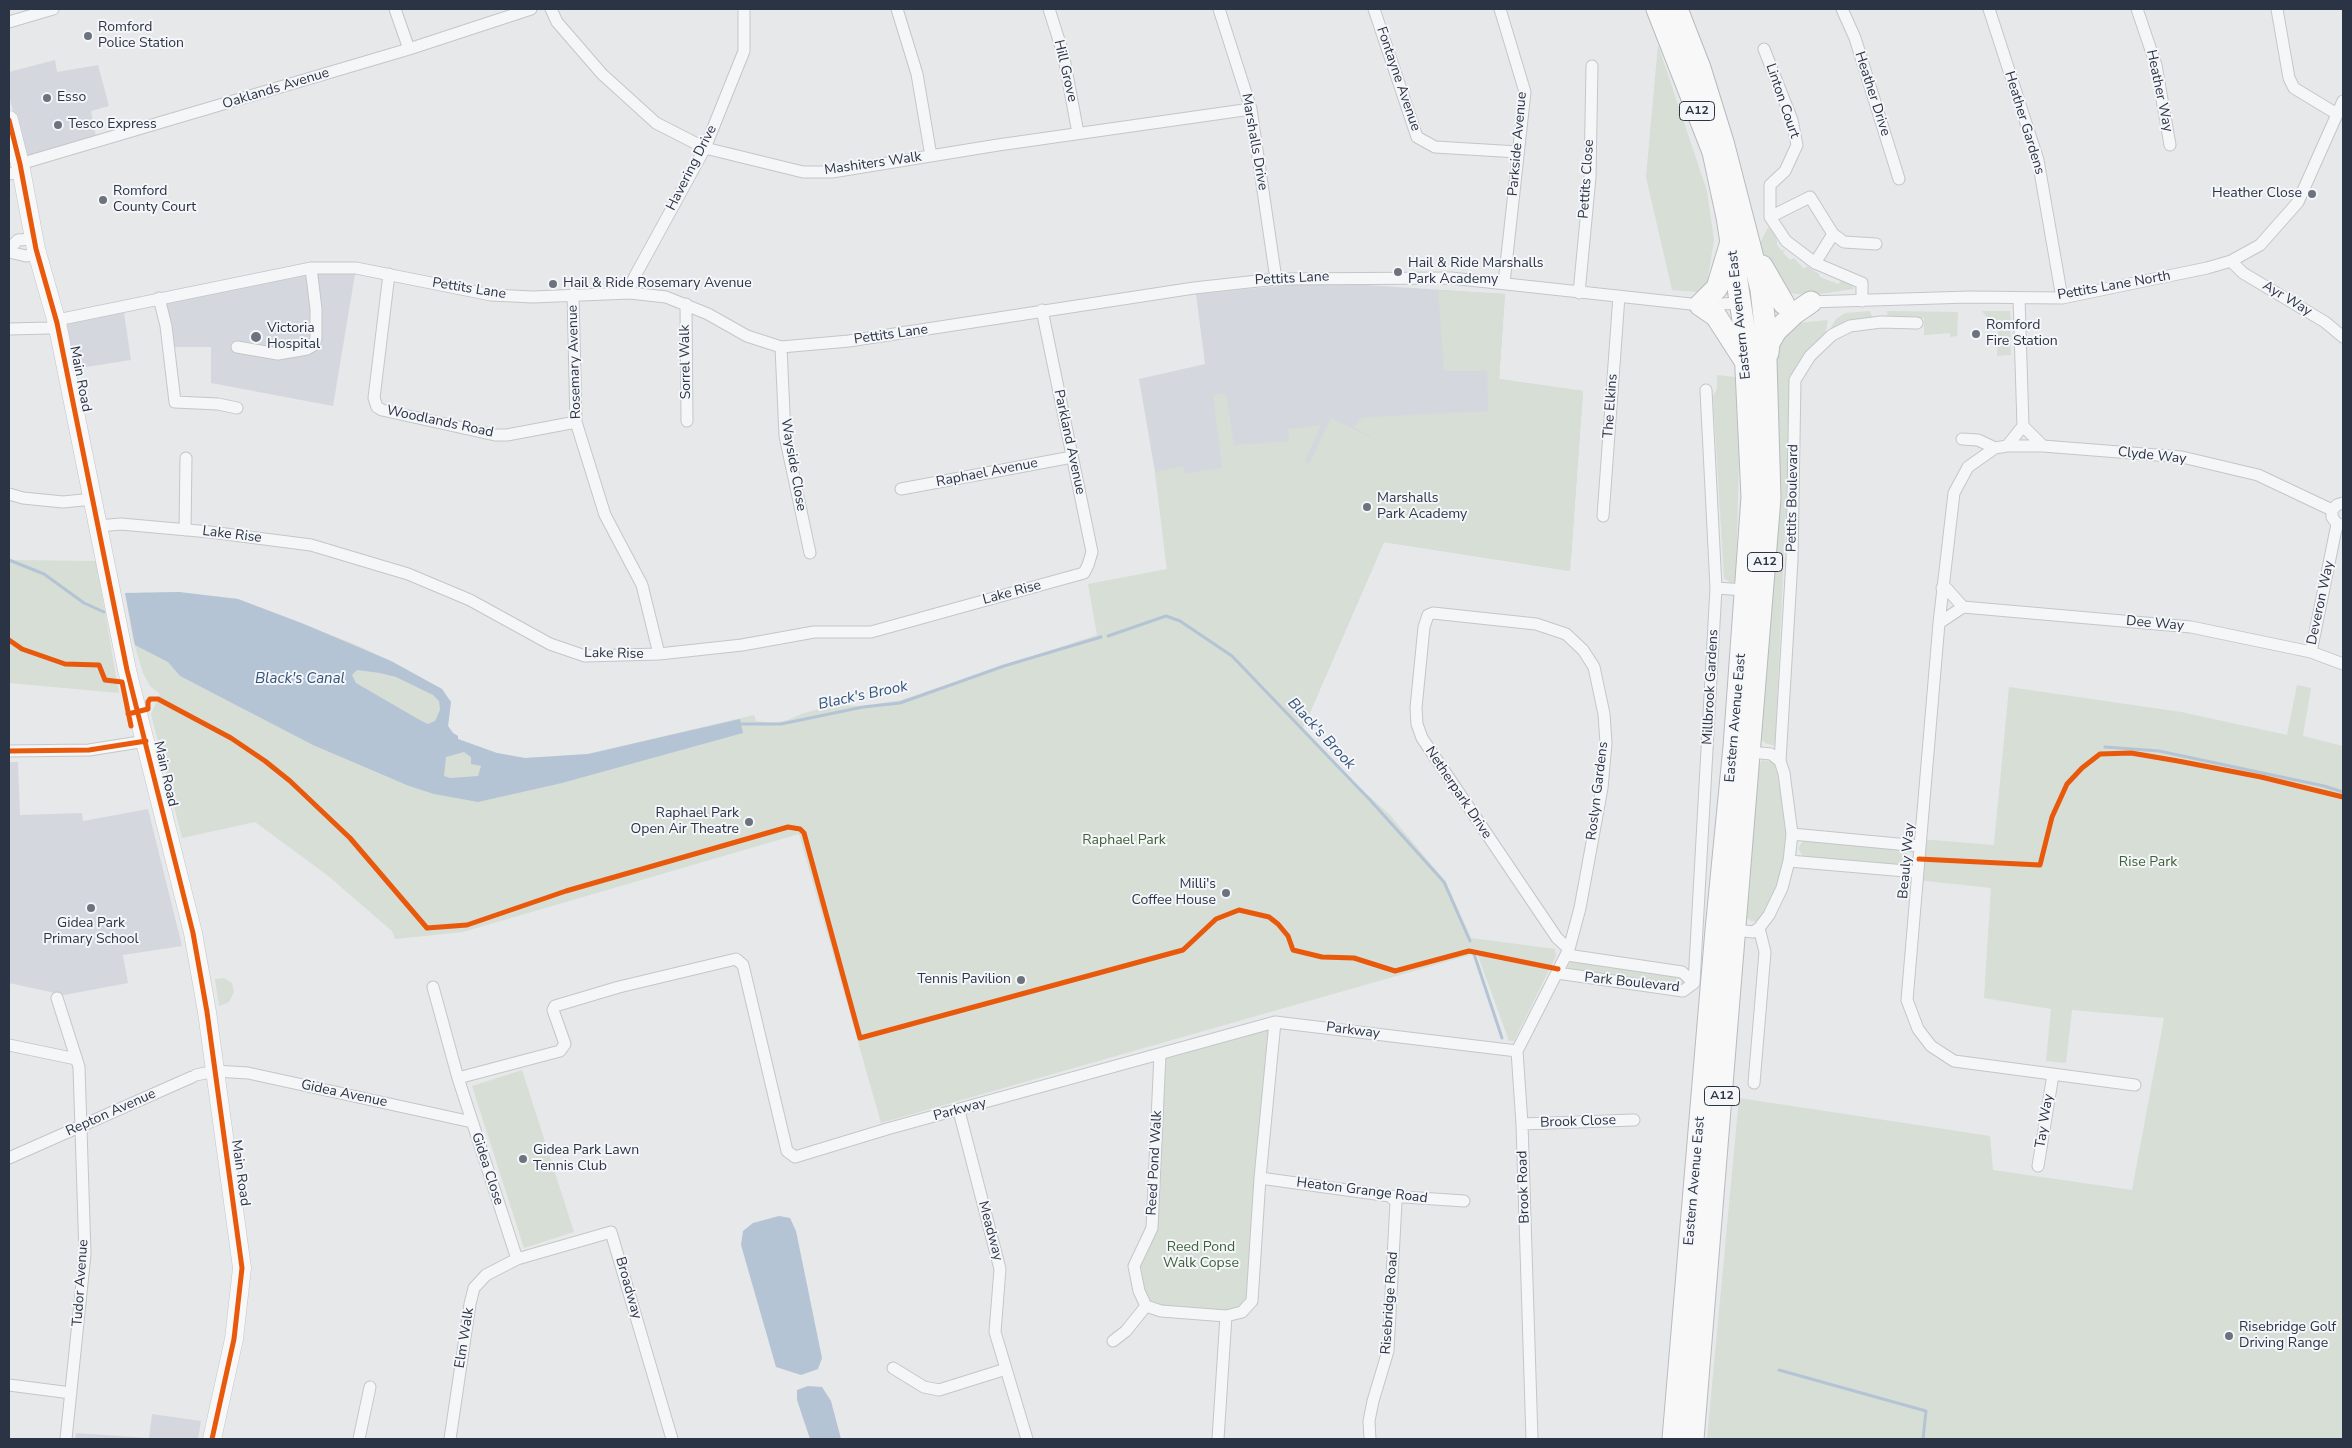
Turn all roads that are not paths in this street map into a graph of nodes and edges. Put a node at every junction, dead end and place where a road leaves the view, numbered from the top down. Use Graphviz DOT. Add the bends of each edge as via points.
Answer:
graph roads {
  1 [pos="53,9"];
  2 [pos="395,9"];
  3 [pos="531,9"];
  4 [pos="551,9"];
  5 [pos="744,9"];
  6 [pos="897,9"];
  7 [pos="1049,9"];
  8 [pos="1219,9"];
  9 [pos="1374,9"];
  10 [pos="1500,9"];
  11 [pos="1657,9"];
  12 [pos="1677,9"];
  13 [pos="1842,9"];
  14 [pos="1988,9"];
  15 [pos="2137,9"];
  16 [pos="2277,9"];
  17 [pos="9,22"];
  18 [pos="409,49"];
  19 [pos="1764,49"];
  20 [pos="1592,66"];
  21 [pos="2343,101"];
  22 [pos="1251,109"];
  23 [pos="2336,114"];
  24 [pos="9,120"];
  25 [pos="1078,133"];
  26 [pos="2170,145"];
  27 [pos="705,148"];
  28 [pos="1518,152"];
  29 [pos="931,156"];
  30 [pos="16,170"];
  31 [pos="1899,179"];
  32 [pos="1770,216"];
  33 [pos="1833,234"];
  34 [pos="1731,240"];
  35 [pos="1876,244"];
  36 [pos="35,246"];
  37 [pos="9,250"];
  38 [pos="2231,261"];
  39 [pos="1815,263"];
  40 [pos="311,268"];
  41 [pos="389,274"];
  42 [pos="1276,279"];
  43 [pos="1504,283"];
  44 [pos="630,293"];
  45 [pos="1579,293"];
  46 [pos="573,294"];
  47 [pos="1619,296"];
  48 [pos="159,298"];
  49 [pos="2019,298"];
  50 [pos="2062,298"];
  51 [pos="1862,301"];
  52 [pos="1879,301"];
  53 [pos="1811,302"];
  54 [pos="1741,303"];
  55 [pos="686,304"];
  56 [pos="1700,305"];
  57 [pos="1774,305"];
  58 [pos="1042,310"];
  59 [pos="1881,322"];
  60 [pos="57,323"];
  61 [pos="1917,324"];
  62 [pos="9,329"];
  63 [pos="2343,337"];
  64 [pos="237,347"];
  65 [pos="781,347"];
  66 [pos="1756,367"];
  67 [pos="1706,390"];
  68 [pos="237,408"];
  69 [pos="687,421"];
  70 [pos="576,422"];
  71 [pos="2023,426"];
  72 [pos="1962,438"];
  73 [pos="2007,446"];
  74 [pos="2043,446"];
  75 [pos="1995,448"];
  76 [pos="1072,457"];
  77 [pos="186,458"];
  78 [pos="1968,467"];
  79 [pos="901,489"];
  80 [pos="9,494"];
  81 [pos="93,499"];
  82 [pos="2343,503"];
  83 [pos="2332,510"];
  84 [pos="1603,516"];
  85 [pos="2340,525"];
  86 [pos="98,526"];
  87 [pos="185,530"];
  88 [pos="810,553"];
  89 [pos="1084,573"];
  90 [pos="1716,588"];
  91 [pos="1942,588"];
  92 [pos="1745,590"];
  93 [pos="1963,607"];
  94 [pos="1428,615"];
  95 [pos="1939,623"];
  96 [pos="2311,652"];
  97 [pos="659,654"];
  98 [pos="2343,664"];
  99 [pos="146,742"];
  100 [pos="9,751"];
  101 [pos="1750,752"];
  102 [pos="1780,761"];
  103 [pos="1792,834"];
  104 [pos="1919,846"];
  105 [pos="1789,861"];
  106 [pos="1917,872"];
  107 [pos="1759,928"];
  108 [pos="1736,930"];
  109 [pos="1568,952"];
  110 [pos="1556,973"];
  111 [pos="1702,983"];
  112 [pos="433,987"];
  113 [pos="58,998"];
  114 [pos="1275,1022"];
  115 [pos="9,1045"];
  116 [pos="1517,1051"];
  117 [pos="1160,1054"];
  118 [pos="76,1059"];
  119 [pos="215,1071"];
  120 [pos="2053,1075"];
  121 [pos="458,1078"];
  122 [pos="1754,1083"];
  123 [pos="2135,1085"];
  124 [pos="959,1111"];
  125 [pos="1634,1120"];
  126 [pos="472,1122"];
  127 [pos="1522,1124"];
  128 [pos="80,1127"];
  129 [pos="9,1158"];
  130 [pos="2038,1166"];
  131 [pos="1260,1178"];
  132 [pos="1390,1196"];
  133 [pos="1464,1202"];
  134 [pos="517,1259"];
  135 [pos="1146,1306"];
  136 [pos="1226,1316"];
  137 [pos="1113,1341"];
  138 [pos="893,1368"];
  139 [pos="1006,1370"];
  140 [pos="9,1385"];
  141 [pos="370,1387"];
  142 [pos="71,1393"];
  143 [pos="66,1439"];
  144 [pos="212,1439"];
  145 [pos="359,1439"];
  146 [pos="450,1439"];
  147 [pos="672,1439"];
  148 [pos="1027,1439"];
  149 [pos="1218,1439"];
  150 [pos="1370,1439"];
  151 [pos="1532,1439"];
  152 [pos="1673,1439"];
  153 [pos="1694,1439"];
  1 -- 17 [label="street"];
  2 -- 18 [label="street"];
  3 -- 18 [label="street, Oaklands Avenue"];
  4 -- 27 [label="street, Mashiters Walk" via="557,22 578,47 630,101 656,122"];
  5 -- 27 [label="street, Havering Drive" via="744,51"];
  6 -- 29 [label="street" via="917,74"];
  7 -- 25 [label="street, Hill Grove" via="1063,53"];
  8 -- 22 [label="street, Marshalls Drive"];
  9 -- 28 [label="street, Fontayne Avenue" via="1417,137 1434,147"];
  10 -- 28 [label="street, Parkside Avenue" via="1525,92"];
  11 -- 34 [label="highway, Eastern Avenue East / A12" via="1713,152"];
  12 -- 57 [label="highway, Eastern Avenue East / A12" via="1700,68 1752,248"];
  13 -- 31 [label="street, Heather Drive" via="1855,38"];
  14 -- 50 [label="street, Heather Gardens" via="2038,160"];
  15 -- 26 [label="street, Heather Way" via="2156,65"];
  16 -- 23 [label="street" via="2289,78 2294,88"];
  18 -- 30 [label="street, Oaklands Avenue"];
  19 -- 32 [label="street, Linton Court" via="1792,120 1797,145 1785,171 1770,185"];
  20 -- 45 [label="street, Pettits Close" via="1590,177"];
  21 -- 23 [label="street, Pettits Lane North"];
  22 -- 25 [label="street, Mashiters Walk"];
  22 -- 42 [label="street, Marshalls Drive"];
  23 -- 38 [label="street, Pettits Lane North" via="2298,202 2260,245"];
  24 -- 30 [label="main road, Main Road"];
  25 -- 29 [label="street, Mashiters Walk"];
  27 -- 29 [label="street, Mashiters Walk" via="803,172 832,172"];
  27 -- 44 [label="street, Havering Drive" via="635,276"];
  28 -- 43 [label="street, Parkside Avenue"];
  30 -- 36 [label="main road, Main Road"];
  32 -- 33 [label="street" via="1810,197"];
  32 -- 39 [label="street" via="1786,241"];
  33 -- 35 [label="street" via="1844,242"];
  33 -- 39 [label="street"];
  34 -- 54 [label="highway, Eastern Avenue East / A12"];
  34 -- 56 [label="highway" via="1717,288"];
  36 -- 37 [label="street" via="18,240"];
  36 -- 37 [label="street" via="26,256"];
  36 -- 60 [label="main road, Main Road"];
  38 -- 50 [label="street, Pettits Lane North"];
  38 -- 63 [label="street, Ayr Way" via="2243,273 2325,322"];
  39 -- 51 [label="street" via="1862,283"];
  40 -- 41 [label="street, Pettits Lane" via="356,268"];
  40 -- 48 [label="street, Pettits Lane"];
  40 -- 64 [label="street" via="316,309 314,345 278,354"];
  41 -- 46 [label="street, Pettits Lane" via="491,295"];
  41 -- 70 [label="street, Woodlands Road" via="374,398 377,407 496,435"];
  42 -- 43 [label="street, Pettits Lane" via="1402,277"];
  42 -- 58 [label="street, Pettits Lane"];
  43 -- 45 [label="street, Pettits Lane"];
  44 -- 46 [label="street, Pettits Lane"];
  44 -- 55 [label="street, Pettits Lane" via="666,297"];
  45 -- 47 [label="street, Pettits Lane"];
  46 -- 70 [label="street, Rosemary Avenue"];
  47 -- 56 [label="street, Pettits Lane"];
  47 -- 84 [label="street, The Elkins"];
  48 -- 60 [label="street, Pettits Lane" via="62,319"];
  48 -- 68 [label="street" via="166,326 175,402"];
  49 -- 50 [label="street, Pettits Lane North"];
  49 -- 52 [label="street, Pettits Lane North"];
  49 -- 71 [label="street"];
  51 -- 52 [label="street, Pettits Lane North"];
  51 -- 53 [label="street, Pettits Lane North"];
  52 -- 59 [label="street"];
  53 -- 57 [label="street, Pettits Lane North"];
  53 -- 66 [label="highway" via="1773,335"];
  54 -- 56 [label="street, Pettits Lane"];
  54 -- 57 [label="highway"];
  54 -- 66 [label="highway, Eastern Avenue East / A12"];
  55 -- 65 [label="street, Pettits Lane" via="747,336"];
  55 -- 69 [label="street, Sorrel Walk"];
  56 -- 66 [label="highway" via="1716,316"];
  57 -- 66 [label="highway, Eastern Avenue East / A12"];
  58 -- 65 [label="street, Pettits Lane" via="955,326"];
  58 -- 76 [label="street, Parkland Avenue"];
  59 -- 61 [label="street, Pettits Boulevard"];
  59 -- 102 [label="street, Pettits Boulevard" via="1850,326 1832,335 1810,356 1795,380 1792,560"];
  60 -- 62 [label="street, Pettits Lane" via="49,328"];
  60 -- 81 [label="main road, Main Road"];
  65 -- 88 [label="street, Wayside Close" via="785,436"];
  66 -- 92 [label="highway, Eastern Avenue East / A12"];
  66 -- 101 [label="highway, Eastern Avenue East / A12" via="1770,498"];
  67 -- 90 [label="street, Millbrook Gardens"];
  70 -- 97 [label="street, Rosemary Avenue" via="605,515 642,585"];
  71 -- 73 [label="street"];
  71 -- 74 [label="street"];
  72 -- 75 [label="street" via="1978,440"];
  73 -- 74 [label="street, Clyde Way"];
  73 -- 75 [label="street, Clyde Way"];
  74 -- 83 [label="street, Clyde Way" via="2182,457 2258,475"];
  75 -- 78 [label="street, Clyde Way"];
  76 -- 79 [label="street, Raphael Avenue"];
  76 -- 89 [label="street, Parkland Avenue" via="1092,552"];
  77 -- 87 [label="street"];
  78 -- 91 [label="street, Beauly Way" via="1954,493"];
  80 -- 81 [label="street" via="62,502"];
  81 -- 86 [label="main road, Main Road"];
  82 -- 83 [label="street"];
  83 -- 85 [label="street" via="2332,516"];
  85 -- 96 [label="street, Deveron Way"];
  86 -- 87 [label="street, Lake Rise" via="121,524"];
  86 -- 99 [label="main road, Main Road"];
  87 -- 97 [label="street, Lake Rise" via="311,545 408,574 470,600 550,644 585,656"];
  89 -- 97 [label="street, Lake Rise" via="871,632 814,632 742,645"];
  90 -- 92 [label="street"];
  90 -- 111 [label="street, Millbrook Gardens"];
  91 -- 93 [label="street" via="1947,589"];
  91 -- 95 [label="street, Beauly Way"];
  92 -- 111 [label="highway, Eastern Avenue East / A12" via="1734,747"];
  93 -- 95 [label="street"];
  93 -- 96 [label="street, Dee Way" via="2191,627"];
  94 -- 109 [label="street, Netherpark Drive" via="1416,708 1422,738"];
  94 -- 109 [label="street, Roslyn Gardens" via="1438,612 1552,628 1575,641 1594,667 1604,714 1606,743 1580,908"];
  95 -- 104 [label="street, Beauly Way"];
  96 -- 98 [label="street, Dee Way"];
  99 -- 100 [label="street" via="89,750"];
  99 -- 119 [label="main road, Main Road" via="193,933"];
  101 -- 102 [label="street" via="1770,754"];
  101 -- 108 [label="highway, Eastern Avenue East / A12"];
  102 -- 103 [label="street, Pettits Boulevard"];
  103 -- 104 [label="street"];
  103 -- 105 [label="street, Pettits Boulevard"];
  104 -- 106 [label="street, Beauly Way"];
  105 -- 106 [label="street"];
  105 -- 107 [label="street, Pettits Boulevard" via="1782,888"];
  106 -- 120 [label="street, Beauly Way" via="1906,994 1918,1029 1931,1046 1954,1061"];
  107 -- 108 [label="street" via="1752,932"];
  107 -- 122 [label="street" via="1765,952"];
  108 -- 153 [label="highway, Eastern Avenue East / A12"];
  109 -- 110 [label="street"];
  109 -- 111 [label="street, Park Boulevard" via="1682,972"];
  110 -- 111 [label="street, Park Boulevard" via="1683,991"];
  110 -- 116 [label="street"];
  111 -- 152 [label="highway, Eastern Avenue East / A12"];
  112 -- 121 [label="street, Gidea Close"];
  113 -- 118 [label="street, Tudor Avenue"];
  114 -- 116 [label="street, Parkway"];
  114 -- 117 [label="street, Parkway"];
  114 -- 131 [label="street"];
  115 -- 118 [label="street"];
  116 -- 127 [label="street, Brook Road"];
  117 -- 124 [label="street, Parkway"];
  117 -- 135 [label="street, Reed Pond Walk" via="1152,1228 1134,1266"];
  118 -- 128 [label="street, Tudor Avenue" via="80,1082"];
  119 -- 126 [label="street, Gidea Avenue" via="248,1073"];
  119 -- 128 [label="street, Repton Avenue" via="194,1076"];
  119 -- 144 [label="main road, Main Road" via="242,1268 234,1339"];
  120 -- 123 [label="street, Beauly Way"];
  120 -- 130 [label="street, Tay Way"];
  121 -- 124 [label="street, Parkway" via="560,1051 565,1044 553,1010 555,1006 736,959 743,965 787,1151 792,1156 799,1157"];
  121 -- 126 [label="street, Gidea Close"];
  124 -- 139 [label="street, Meadway" via="1000,1269 995,1332"];
  125 -- 127 [label="street, Brook Close"];
  126 -- 134 [label="street, Gidea Close"];
  127 -- 151 [label="street, Brook Road"];
  128 -- 129 [label="street, Repton Avenue"];
  128 -- 142 [label="street, Tudor Avenue" via="85,1254"];
  131 -- 132 [label="street, Heaton Grange Road"];
  131 -- 136 [label="street" via="1252,1301 1242,1312"];
  132 -- 133 [label="street, Heaton Grange Road"];
  132 -- 150 [label="street, Risebridge Road" via="1396,1202 1388,1351 1373,1401"];
  134 -- 146 [label="street, Elm Walk" via="486,1275 474,1288"];
  134 -- 147 [label="street, Broadway" via="611,1232"];
  135 -- 136 [label="street" via="1161,1311"];
  135 -- 137 [label="street" via="1126,1331"];
  136 -- 149 [label="street"];
  138 -- 139 [label="street" via="924,1387 939,1390"];
  139 -- 148 [label="street, Meadway"];
  140 -- 142 [label="street"];
  141 -- 145 [label="street"];
  142 -- 143 [label="street, Tudor Avenue"];
}
